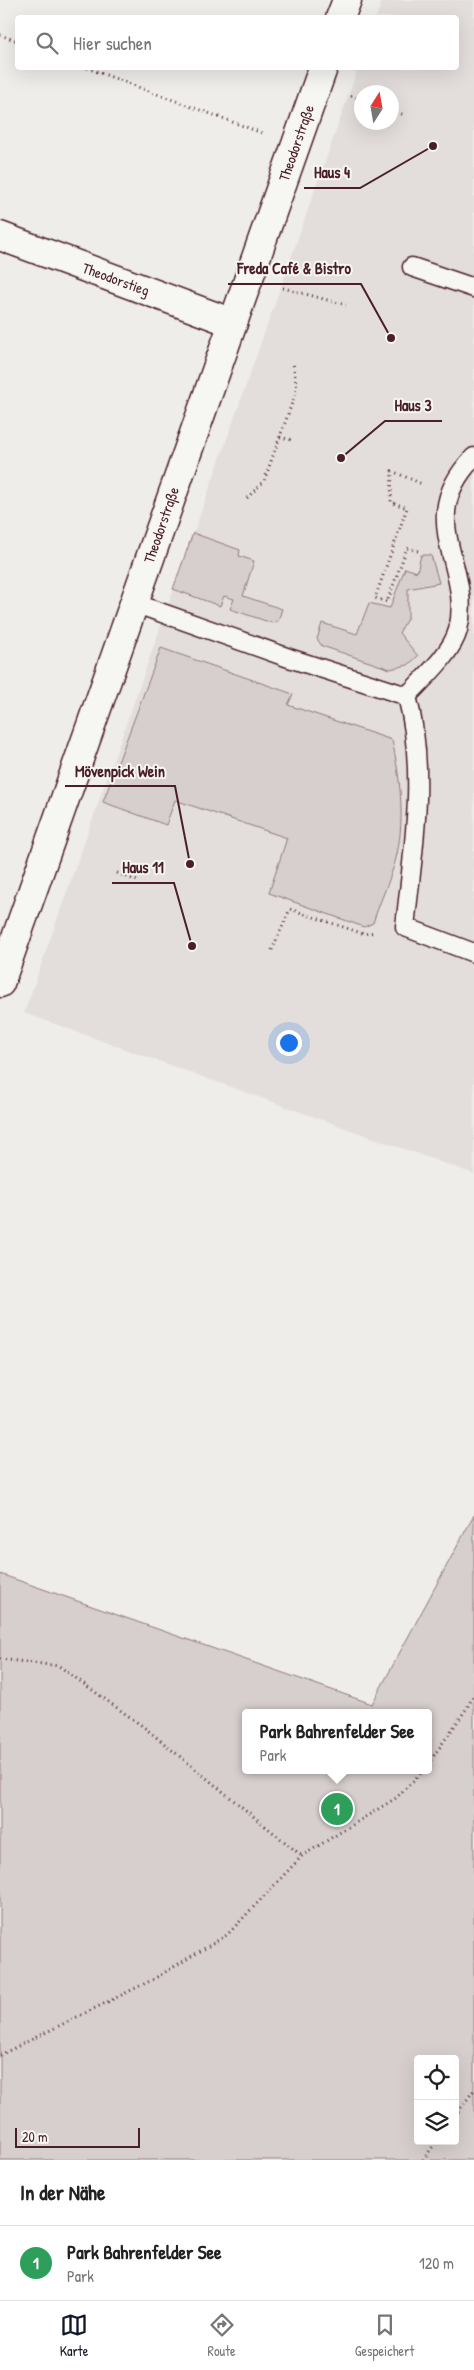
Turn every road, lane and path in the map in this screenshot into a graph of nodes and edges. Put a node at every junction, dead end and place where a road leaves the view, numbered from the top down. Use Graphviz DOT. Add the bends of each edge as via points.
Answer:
graph roads {
  1 [pos="347,0"];
  2 [pos="341,15"];
  3 [pos="0,35"];
  4 [pos="15,40"];
  5 [pos="92,70"];
  6 [pos="322,70"];
  7 [pos="399,112"];
  8 [pos="404,114"];
  9 [pos="295,146"];
  10 [pos="0,236"];
  11 [pos="412,267"];
  12 [pos="249,277"];
  13 [pos="474,288"];
  14 [pos="346,305"];
  15 [pos="233,323"];
  16 [pos="293,363"];
  17 [pos="280,436"];
  18 [pos="292,440"];
  19 [pos="474,458"];
  20 [pos="411,480"];
  21 [pos="248,498"];
  22 [pos="451,549"];
  23 [pos="134,603"];
  24 [pos="466,634"];
  25 [pos="407,696"];
  26 [pos="117,873"];
  27 [pos="140,882"];
  28 [pos="405,927"];
  29 [pos="272,950"];
  30 [pos="474,953"];
  31 [pos="2,973"];
  32 [pos="0,1659"];
  33 [pos="474,1694"];
  34 [pos="432,1758"];
  35 [pos="420,1774"];
  36 [pos="302,1856"];
  37 [pos="0,2055"];
  38 [pos="474,2090"];
  39 [pos="459,2111"];
  40 [pos="434,2145"];
  41 [pos="423,2160"];
  1 -- 2 [label="street"];
  3 -- 4 [label="path"];
  5 -- 9 [label="path"];
  6 -- 9 [label="street, Theodorstraße"];
  7 -- 8 [label="path"];
  9 -- 12 [label="street, Theodorstraße"];
  10 -- 15 [label="street, Theodorstieg"];
  11 -- 13 [label="lane"];
  12 -- 14 [label="path"];
  12 -- 15 [label="street, Theodorstraße"];
  15 -- 23 [label="street, Theodorstraße"];
  16 -- 17 [label="path" via="297,389"];
  17 -- 18 [label="path"];
  17 -- 21 [label="path" via="264,481"];
  19 -- 22 [label="lane" via="457,477 449,493 446,508"];
  20 -- 22 [label="path" via="392,471 391,502 407,508 375,598 387,602 407,548 422,552"];
  22 -- 24 [label="lane"];
  23 -- 25 [label="lane"];
  23 -- 31 [label="street, Theodorstraße"];
  24 -- 25 [label="lane"];
  25 -- 28 [label="lane" via="415,725 417,802"];
  26 -- 27 [label="path"];
  28 -- 29 [label="path" via="364,934 290,909"];
  28 -- 30 [label="lane"];
  32 -- 36 [label="path" via="59,1666 145,1728"];
  33 -- 34 [label="path" via="468,1708"];
  35 -- 36 [label="path" via="396,1798"];
  36 -- 37 [label="path" via="227,1935 144,1984"];
  38 -- 39 [label="path"];
  40 -- 41 [label="path"];
}
